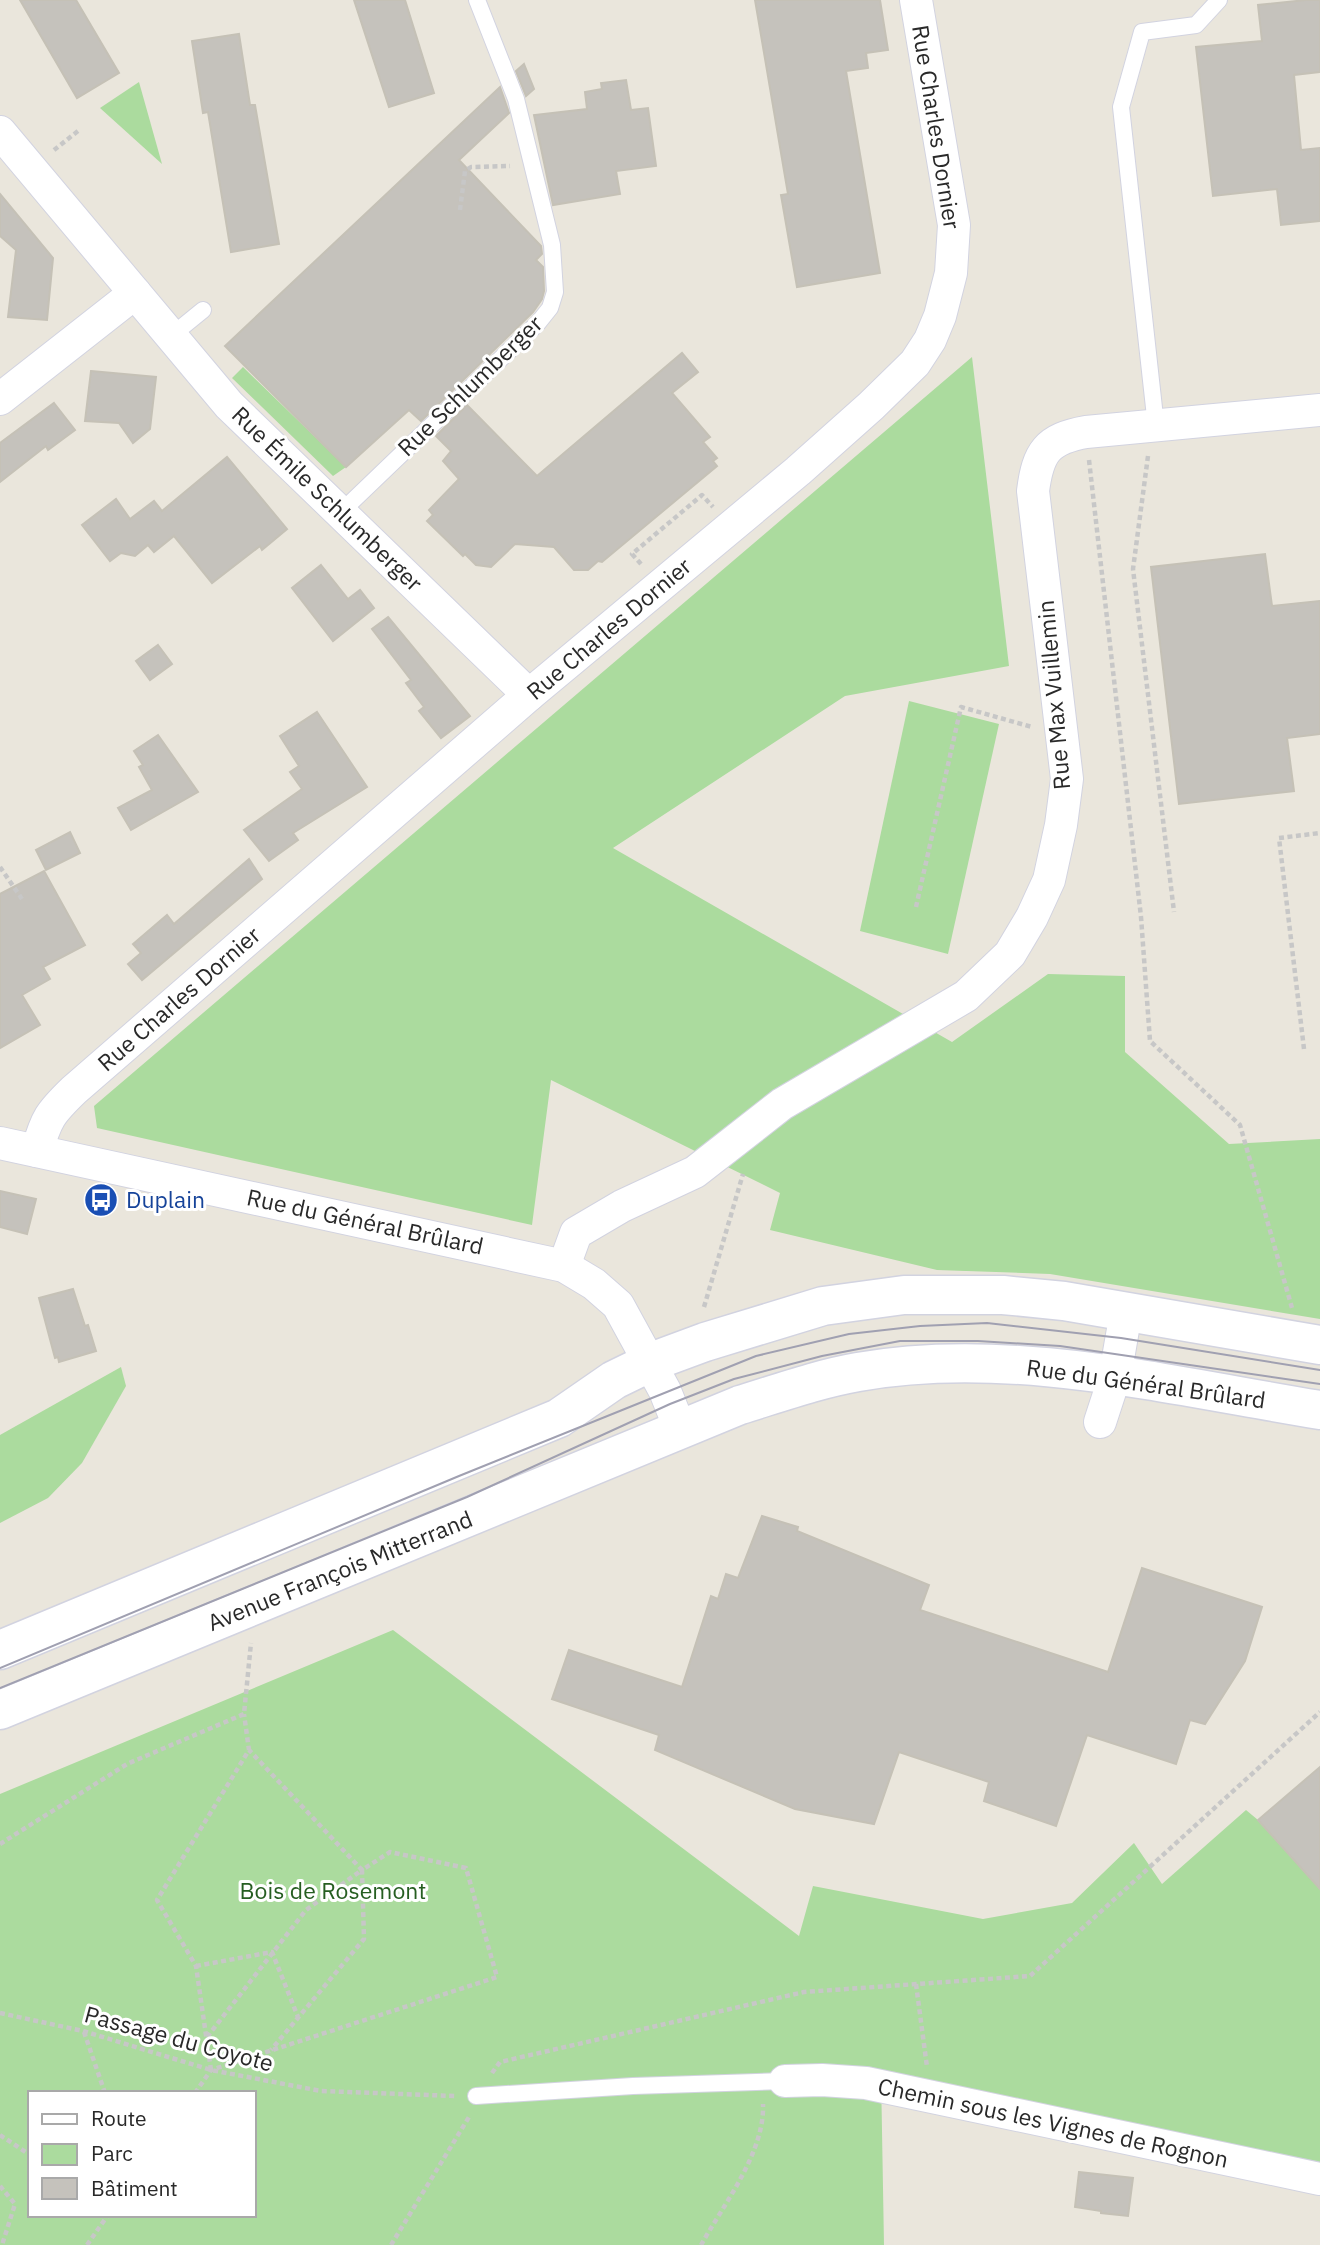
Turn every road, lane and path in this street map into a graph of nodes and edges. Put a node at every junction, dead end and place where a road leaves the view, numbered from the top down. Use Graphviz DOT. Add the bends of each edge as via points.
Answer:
graph roads {
  1 [pos="477,0"];
  2 [pos="916,0"];
  3 [pos="1219,0"];
  4 [pos="78,131"];
  5 [pos="0,132"];
  6 [pos="54,150"];
  7 [pos="533,166"];
  8 [pos="460,211"];
  9 [pos="135,293"];
  10 [pos="203,310"];
  11 [pos="171,336"];
  12 [pos="0,399"];
  13 [pos="1320,410"];
  14 [pos="1152,439"];
  15 [pos="1089,457"];
  16 [pos="718,512"];
  17 [pos="340,513"];
  18 [pos="647,571"];
  19 [pos="529,695"];
  20 [pos="1039,729"];
  21 [pos="1320,833"];
  22 [pos="0,867"];
  23 [pos="22,899"];
  24 [pos="916,907"];
  25 [pos="1174,912"];
  26 [pos="1304,1049"];
  27 [pos="0,1143"];
  28 [pos="37,1151"];
  29 [pos="744,1170"];
  30 [pos="564,1266"];
  31 [pos="1292,1309"];
  32 [pos="1126,1312"];
  33 [pos="702,1313"];
  34 [pos="1320,1345"];
  35 [pos="651,1362"];
  36 [pos="1115,1376"];
  37 [pos="1320,1410"];
  38 [pos="1100,1422"];
  39 [pos="681,1432"];
  40 [pos="251,1637"];
  41 [pos="0,1650"];
  42 [pos="0,1710"];
  43 [pos="1320,1712"];
  44 [pos="244,1714"];
  45 [pos="249,1750"];
  46 [pos="0,1844"];
  47 [pos="362,1870"];
  48 [pos="272,1952"];
  49 [pos="197,1966"];
  50 [pos="916,1984"];
  51 [pos="0,2013"];
  52 [pos="298,2017"];
  53 [pos="83,2031"];
  54 [pos="207,2037"];
  55 [pos="270,2051"];
  56 [pos="211,2070"];
  57 [pos="774,2082"];
  58 [pos="104,2091"];
  59 [pos="196,2091"];
  60 [pos="476,2096"];
  61 [pos="931,2097"];
  62 [pos="0,2135"];
  63 [pos="28,2154"];
  64 [pos="1320,2179"];
  65 [pos="0,2186"];
  66 [pos="107,2217"];
  67 [pos="2,2245"];
  68 [pos="87,2245"];
  69 [pos="391,2245"];
  70 [pos="701,2245"];
  1 -- 7 [label="lane, Rue Schlumberger" via="516,99"];
  2 -- 19 [label="street, Rue Charles Dornier" via="954,225 951,273 930,340 915,363 850,425"];
  3 -- 14 [label="lane" via="1196,25 1142,32 1121,107"];
  4 -- 6 [label="path"];
  5 -- 9 [label="street, Rue Émile Schlumberger"];
  7 -- 8 [label="path" via="471,167 466,171"];
  7 -- 17 [label="lane, Rue Schlumberger" via="552,246 555,292 550,308"];
  9 -- 11 [label="street, Rue Émile Schlumberger"];
  9 -- 12 [label="street"];
  10 -- 11 [label="lane"];
  11 -- 17 [label="street, Rue Émile Schlumberger" via="229,405"];
  13 -- 14 [label="street, Rue Max Vuillemin"];
  14 -- 25 [label="path" via="1133,569"];
  14 -- 30 [label="street, Rue Max Vuillemin" via="1065,436 1044,453 1036,470 1033,491 1066,779 1049,880 1010,954 966,996 782,1104 695,1172 576,1233"];
  15 -- 31 [label="path" via="1141,916 1150,1041 1240,1125"];
  16 -- 18 [label="path" via="702,495 632,554"];
  17 -- 19 [label="street, Rue Émile Schlumberger"];
  19 -- 28 [label="street, Rue Charles Dornier" via="74,1090 50,1113"];
  20 -- 24 [label="path" via="961,707"];
  21 -- 26 [label="path" via="1279,838"];
  22 -- 23 [label="path"];
  27 -- 28 [label="street, Rue du Général Brûlard"];
  28 -- 30 [label="street, Rue du Général Brûlard"];
  29 -- 33 [label="path"];
  30 -- 35 [label="street, Rue du Général Brûlard" via="594,1283 618,1305"];
  32 -- 34 [label="main road"];
  32 -- 35 [label="main road" via="1003,1295 904,1296 823,1306"];
  32 -- 36 [label="street"];
  35 -- 39 [label="street, Rue du Général Brûlard"];
  35 -- 41 [label="main road" via="614,1380 559,1418"];
  36 -- 37 [label="main road, Rue du Général Brûlard"];
  36 -- 38 [label="street"];
  36 -- 39 [label="main road, Rue du Général Brûlard" via="1019,1365 913,1366 858,1372 740,1405"];
  39 -- 42 [label="main road, Avenue François Mitterrand"];
  40 -- 44 [label="path"];
  43 -- 50 [label="path" via="1030,1976"];
  44 -- 45 [label="path"];
  44 -- 46 [label="path" via="127,1764"];
  45 -- 47 [label="path"];
  45 -- 49 [label="path" via="157,1900"];
  47 -- 48 [label="path" via="306,1910"];
  47 -- 52 [label="path" via="364,1939"];
  47 -- 55 [label="path" via="390,1852 466,1868 497,1977"];
  48 -- 49 [label="path"];
  48 -- 52 [label="path"];
  48 -- 54 [label="path"];
  49 -- 54 [label="path"];
  50 -- 60 [label="path" via="804,1992 500,2062"];
  50 -- 61 [label="path"];
  51 -- 53 [label="path, Passage du Coyote"];
  52 -- 55 [label="path"];
  53 -- 56 [label="path, Passage du Coyote"];
  53 -- 58 [label="path"];
  54 -- 56 [label="path"];
  55 -- 56 [label="path"];
  56 -- 59 [label="path"];
  56 -- 60 [label="path, Passage du Coyote" via="321,2091"];
  57 -- 60 [label="lane"];
  57 -- 61 [label="street, Chemin sous les Vignes de Rognon" via="866,2083"];
  57 -- 70 [label="path" via="757,2147"];
  60 -- 69 [label="path" via="467,2121"];
  61 -- 64 [label="street, Chemin sous les Vignes de Rognon"];
  62 -- 63 [label="path"];
  65 -- 67 [label="path" via="15,2204"];
  66 -- 68 [label="path"];
}
